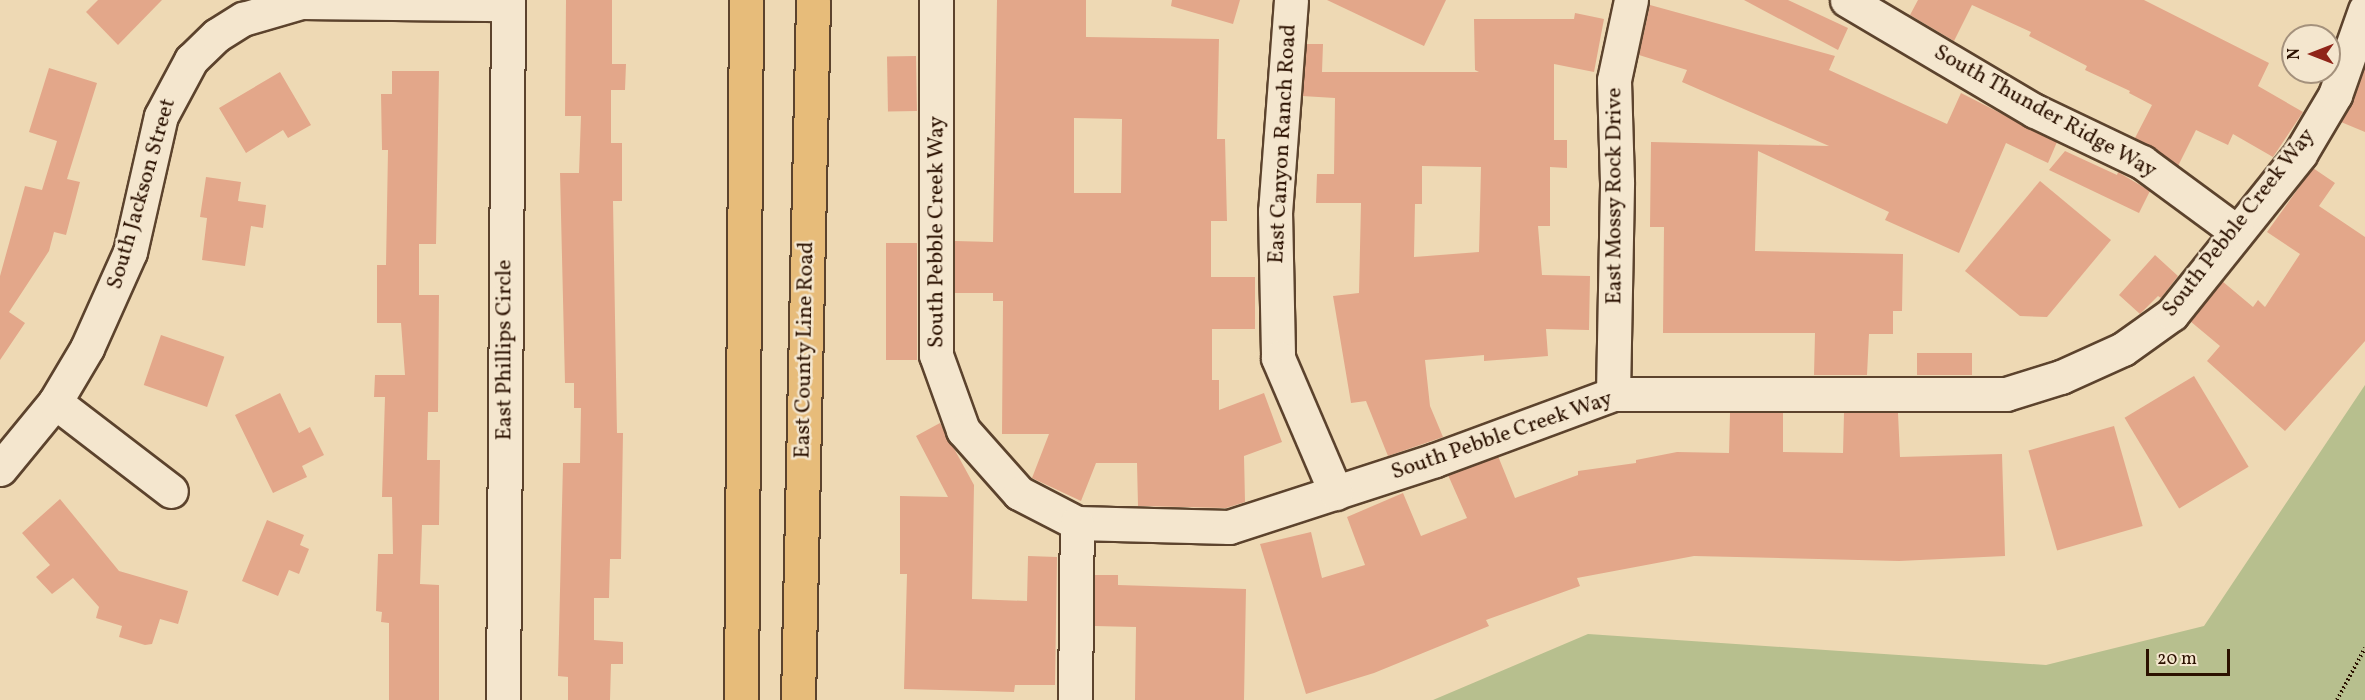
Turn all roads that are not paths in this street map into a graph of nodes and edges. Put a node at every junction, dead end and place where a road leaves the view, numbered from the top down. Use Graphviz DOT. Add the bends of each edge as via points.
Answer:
graph roads {
  1 [pos="746,0"];
  2 [pos="813,0"];
  3 [pos="936,0"];
  4 [pos="1291,0"];
  5 [pos="1631,0"];
  6 [pos="1847,0"];
  7 [pos="508,2"];
  8 [pos="2365,10"];
  9 [pos="2237,232"];
  10 [pos="1613,394"];
  11 [pos="54,402"];
  12 [pos="0,469"];
  13 [pos="171,491"];
  14 [pos="1336,493"];
  15 [pos="1077,523"];
  16 [pos="503,700"];
  17 [pos="741,700"];
  18 [pos="798,700"];
  19 [pos="1075,700"];
  1 -- 17 [label="main road"];
  2 -- 18 [label="main road, East County Line Road"];
  3 -- 15 [label="street, South Pebble Creek Way" via="936,355 963,430 1019,493"];
  4 -- 14 [label="street, East Canyon Ranch Road" via="1275,211 1278,358"];
  5 -- 10 [label="street, East Mossy Rock Drive" via="1614,80 1617,182"];
  6 -- 9 [label="street, South Thunder Ridge Way" via="2036,111 2142,162"];
  7 -- 11 [label="street, South Jackson Street" via="301,2 243,19 217,35 191,60 173,88 161,116 130,252 87,348"];
  7 -- 16 [label="street, East Phillips Circle"];
  8 -- 9 [label="street, South Pebble Creek Way" via="2335,94 2300,154"];
  9 -- 10 [label="street, South Pebble Creek Way" via="2172,314 2123,349 2061,377 2006,394"];
  10 -- 14 [label="street, South Pebble Creek Way"];
  11 -- 12 [label="street, South Jackson Street"];
  11 -- 13 [label="street"];
  14 -- 15 [label="street, South Pebble Creek Way" via="1229,527"];
  15 -- 19 [label="street"];
}
